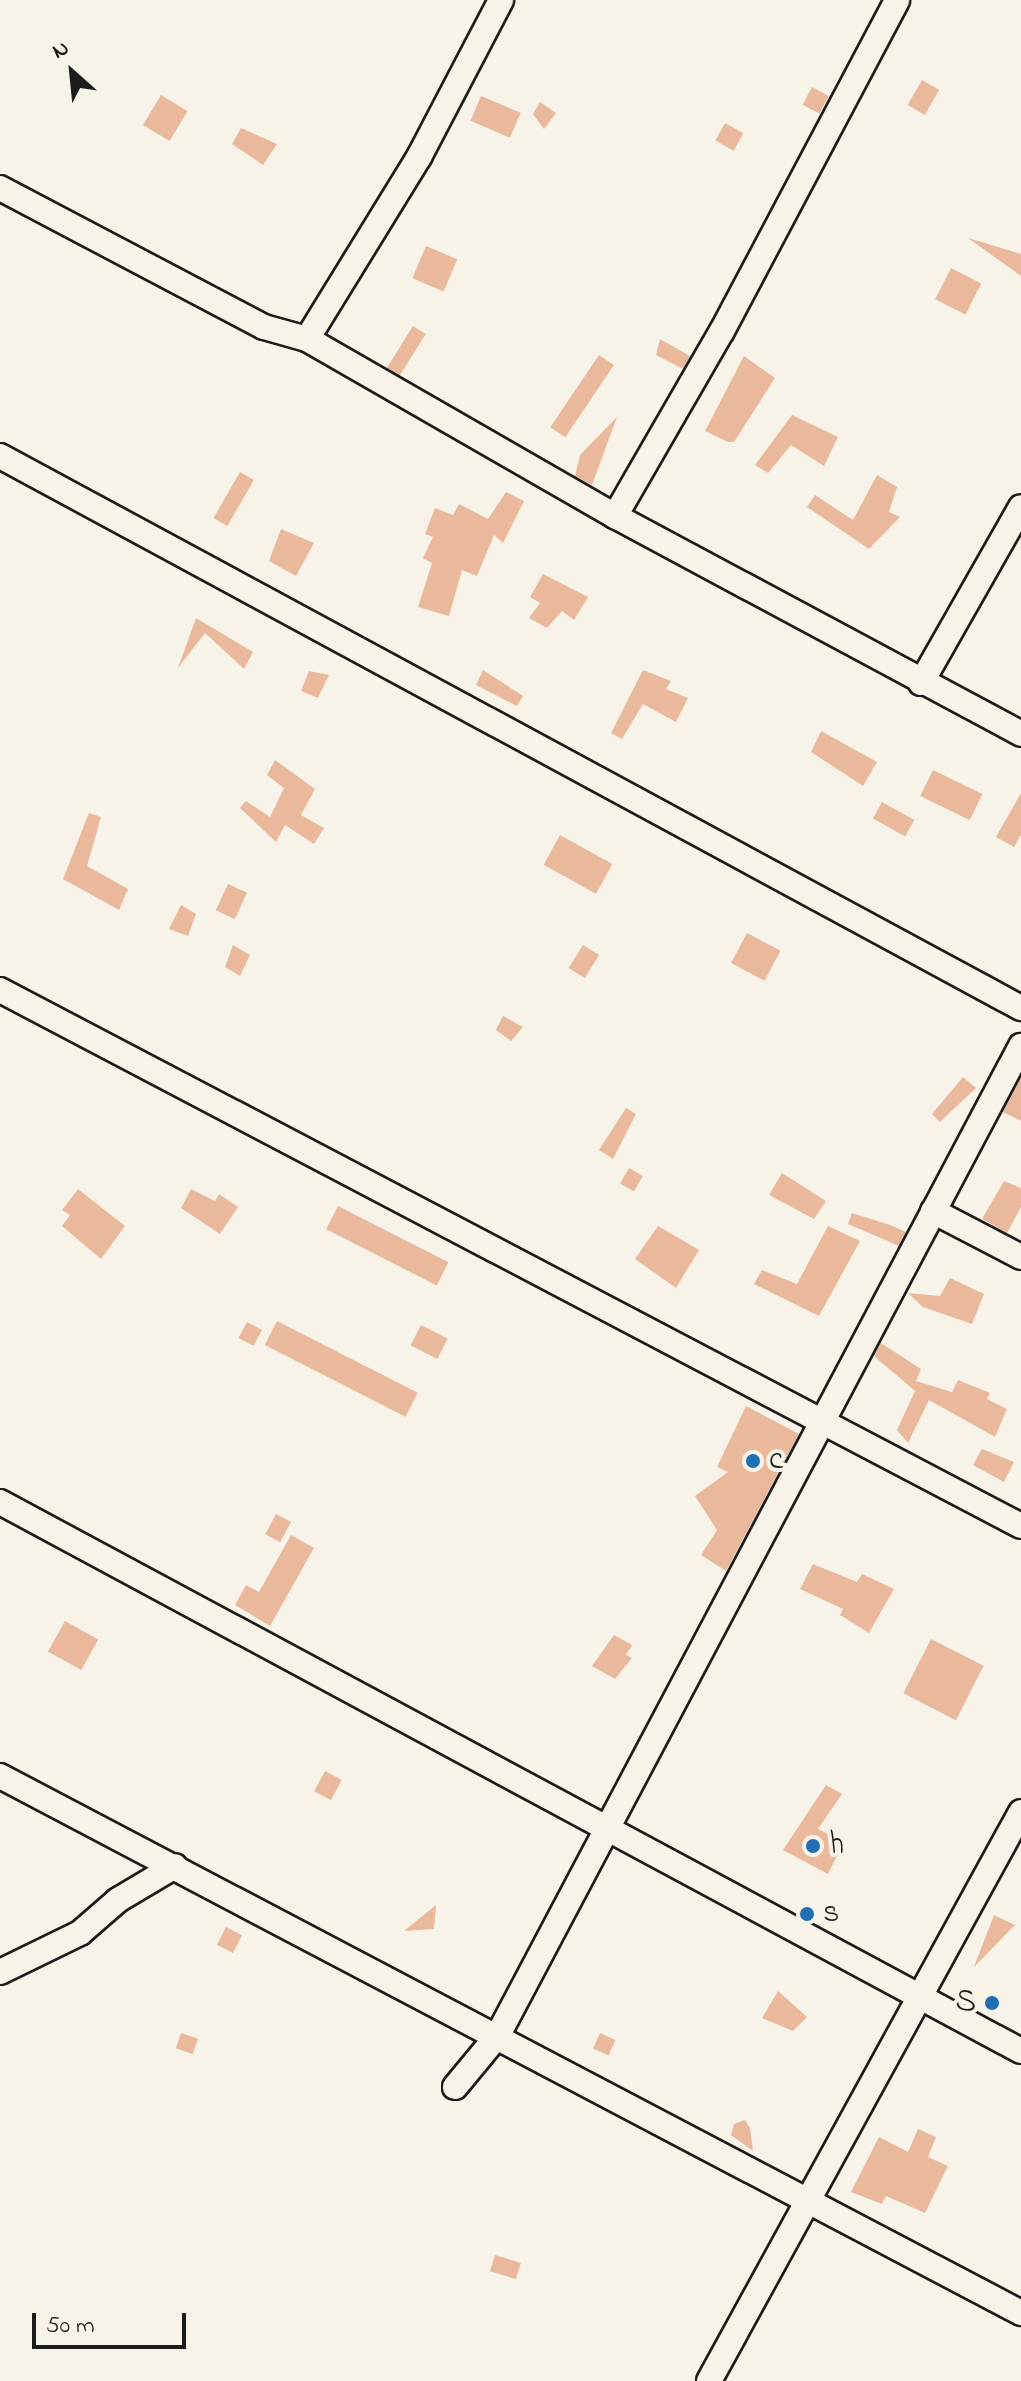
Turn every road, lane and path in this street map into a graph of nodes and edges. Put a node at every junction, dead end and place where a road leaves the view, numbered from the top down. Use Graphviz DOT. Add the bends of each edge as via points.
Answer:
graph roads {
  1 [pos="501,0"];
  2 [pos="897,0"];
  3 [pos="0,188"];
  4 [pos="307,339"];
  5 [pos="0,456"];
  6 [pos="1021,507"];
  7 [pos="615,516"];
  8 [pos="921,683"];
  9 [pos="1021,734"];
  10 [pos="0,990"];
  11 [pos="1021,1008"];
  12 [pos="1021,1046"];
  13 [pos="933,1211"];
  14 [pos="1021,1257"];
  15 [pos="824,1426"];
  16 [pos="0,1502"];
  17 [pos="1021,1526"];
  18 [pos="0,1776"];
  19 [pos="1021,1812"];
  20 [pos="610,1827"];
  21 [pos="175,1866"];
  22 [pos="0,1972"];
  23 [pos="921,1996"];
  24 [pos="498,2035"];
  25 [pos="1021,2051"];
  26 [pos="455,2087"];
  27 [pos="808,2202"];
  28 [pos="1021,2313"];
  29 [pos="709,2381"];
  1 -- 4 [label="street" via="419,157"];
  2 -- 7 [label="street" via="722,331"];
  3 -- 4 [label="street" via="264,327"];
  4 -- 7 [label="street"];
  5 -- 11 [label="street"];
  6 -- 8 [label="street"];
  7 -- 8 [label="street"];
  8 -- 9 [label="street"];
  10 -- 15 [label="street"];
  12 -- 13 [label="street"];
  13 -- 14 [label="street"];
  13 -- 15 [label="street"];
  15 -- 17 [label="street"];
  15 -- 20 [label="street"];
  16 -- 20 [label="street"];
  18 -- 21 [label="street"];
  19 -- 23 [label="street"];
  20 -- 23 [label="street"];
  20 -- 24 [label="street"];
  21 -- 22 [label="street" via="118,1900 80,1933"];
  21 -- 24 [label="street"];
  23 -- 25 [label="street"];
  23 -- 27 [label="street"];
  24 -- 26 [label="street"];
  24 -- 27 [label="street"];
  27 -- 28 [label="street"];
  27 -- 29 [label="street"];
}
